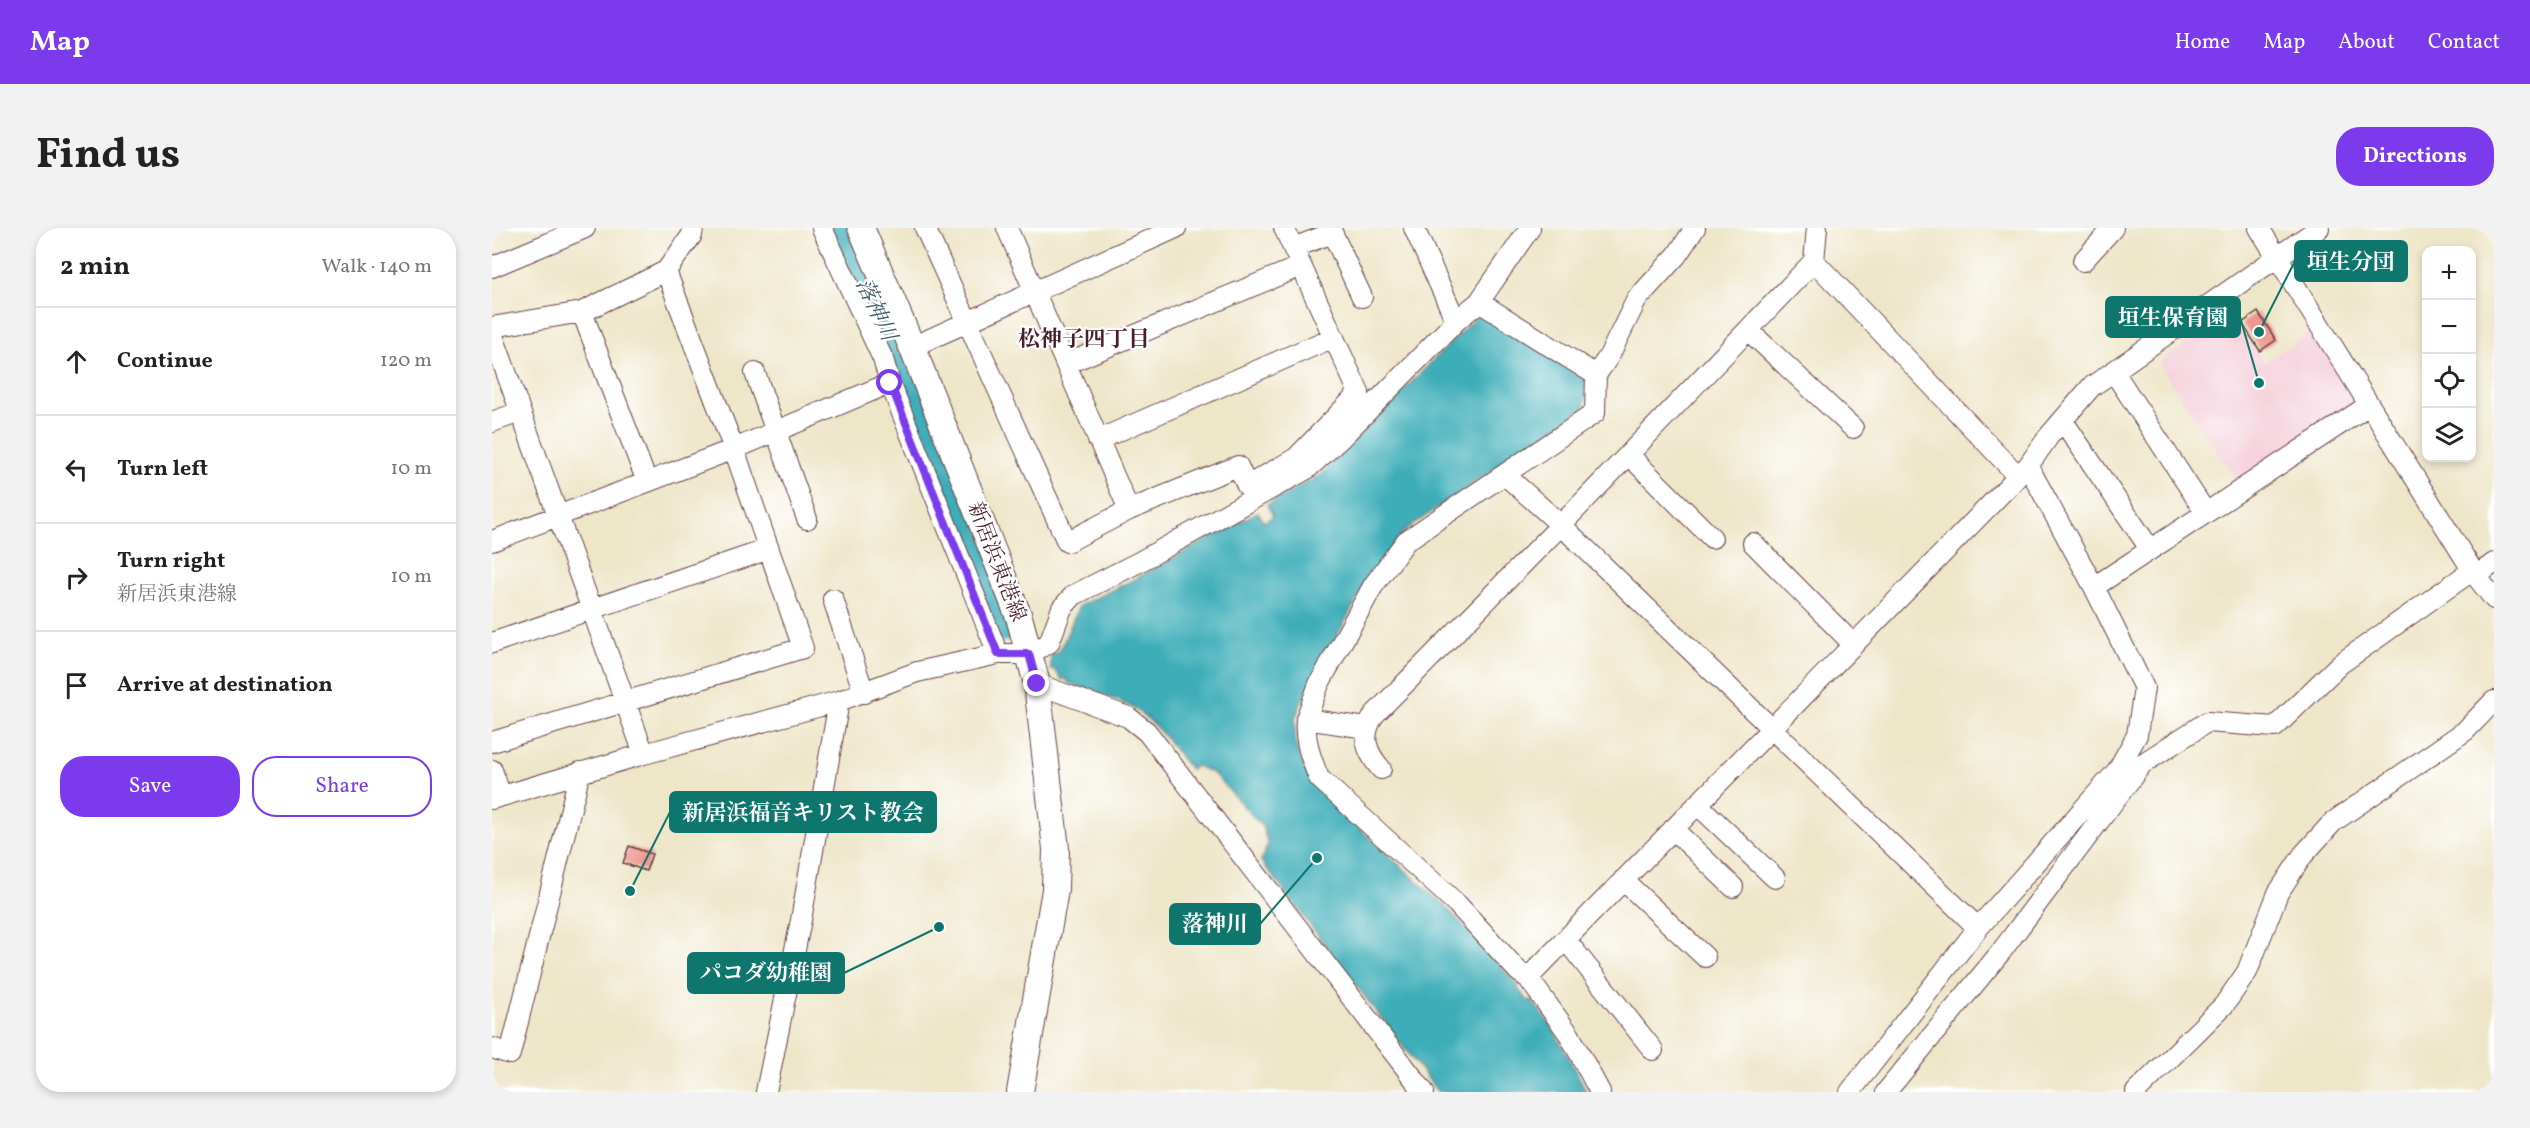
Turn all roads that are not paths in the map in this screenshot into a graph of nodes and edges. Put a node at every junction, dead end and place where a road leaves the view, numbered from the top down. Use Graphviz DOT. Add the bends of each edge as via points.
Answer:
graph roads {
  1 [pos="585,228"];
  2 [pos="693,228"];
  3 [pos="822,228"];
  4 [pos="861,228"];
  5 [pos="925,228"];
  6 [pos="1007,228"];
  7 [pos="1176,228"];
  8 [pos="1284,228"];
  9 [pos="1414,228"];
  10 [pos="1530,228"];
  11 [pos="1695,228"];
  12 [pos="1817,228"];
  13 [pos="2113,228"];
  14 [pos="2259,228"];
  15 [pos="2319,228"];
  16 [pos="1331,230"];
  17 [pos="1297,257"];
  18 [pos="2276,257"];
  19 [pos="1814,261"];
  20 [pos="2083,261"];
  21 [pos="492,267"];
  22 [pos="666,271"];
  23 [pos="1034,291"];
  24 [pos="1362,297"];
  25 [pos="1479,302"];
  26 [pos="582,312"];
  27 [pos="1456,321"];
  28 [pos="967,322"];
  29 [pos="492,327"];
  30 [pos="1749,330"];
  31 [pos="492,333"];
  32 [pos="1334,337"];
  33 [pos="912,347"];
  34 [pos="1066,364"];
  35 [pos="2114,372"];
  36 [pos="755,373"];
  37 [pos="1596,375"];
  38 [pos="890,383"];
  39 [pos="2369,405"];
  40 [pos="520,412"];
  41 [pos="2063,421"];
  42 [pos="492,422"];
  43 [pos="1853,428"];
  44 [pos="777,431"];
  45 [pos="1098,440"];
  46 [pos="734,449"];
  47 [pos="1629,455"];
  48 [pos="2023,471"];
  49 [pos="1505,474"];
  50 [pos="647,482"];
  51 [pos="1129,510"];
  52 [pos="2206,513"];
  53 [pos="558,516"];
  54 [pos="807,519"];
  55 [pos="1561,525"];
  56 [pos="1712,538"];
  57 [pos="492,541"];
  58 [pos="1753,543"];
  59 [pos="769,549"];
  60 [pos="2150,549"];
  61 [pos="2494,563"];
  62 [pos="2474,573"];
  63 [pos="2094,587"];
  64 [pos="833,599"];
  65 [pos="2494,599"];
  66 [pos="592,609"];
  67 [pos="492,643"];
  68 [pos="1853,644"];
  69 [pos="998,654"];
  70 [pos="1029,654"];
  71 [pos="1037,684"];
  72 [pos="864,693"];
  73 [pos="625,701"];
  74 [pos="839,701"];
  75 [pos="2494,701"];
  76 [pos="1306,719"];
  77 [pos="1770,727"];
  78 [pos="1366,728"];
  79 [pos="492,742"];
  80 [pos="644,754"];
  81 [pos="1381,769"];
  82 [pos="492,770"];
  83 [pos="580,772"];
  84 [pos="497,797"];
  85 [pos="1697,804"];
  86 [pos="1673,829"];
  87 [pos="1775,878"];
  88 [pos="1623,880"];
  89 [pos="1733,887"];
  90 [pos="1978,928"];
  91 [pos="1566,940"];
  92 [pos="1705,957"];
  93 [pos="1527,978"];
  94 [pos="1653,1050"];
  95 [pos="501,1051"];
  96 [pos="766,1092"];
  97 [pos="1020,1092"];
  98 [pos="1424,1092"];
  99 [pos="1600,1092"];
  100 [pos="1850,1092"];
  101 [pos="1886,1092"];
  102 [pos="2136,1092"];
  1 -- 21 [label="street"];
  2 -- 22 [label="street"];
  3 -- 38 [label="street" via="883,359"];
  4 -- 33 [label="main road, 新居浜東港線"];
  5 -- 28 [label="street"];
  6 -- 23 [label="street"];
  7 -- 23 [label="street"];
  8 -- 17 [label="street"];
  9 -- 27 [label="street"];
  10 -- 25 [label="street"];
  11 -- 37 [label="street" via="1677,255 1637,299"];
  12 -- 19 [label="street"];
  13 -- 20 [label="street"];
  14 -- 18 [label="street"];
  15 -- 18 [label="street"];
  16 -- 17 [label="street"];
  16 -- 24 [label="street"];
  17 -- 32 [label="street"];
  17 -- 34 [label="street"];
  18 -- 35 [label="street"];
  18 -- 39 [label="street"];
  19 -- 30 [label="street"];
  19 -- 48 [label="street"];
  22 -- 26 [label="street"];
  22 -- 46 [label="street"];
  23 -- 28 [label="street"];
  23 -- 34 [label="street"];
  25 -- 27 [label="street"];
  25 -- 37 [label="street"];
  26 -- 29 [label="street"];
  26 -- 50 [label="street"];
  27 -- 70 [label="street" via="1307,469 1074,595 1062,608 1049,643"];
  28 -- 33 [label="street"];
  28 -- 51 [label="street" via="1067,542"];
  30 -- 43 [label="street"];
  30 -- 47 [label="street"];
  31 -- 40 [label="street"];
  32 -- 45 [label="street"];
  32 -- 51 [label="street" via="1359,393 1296,458 1247,486 1238,466"];
  33 -- 70 [label="main road, 新居浜東港線" via="1019,617"];
  34 -- 45 [label="street"];
  35 -- 41 [label="street" via="2091,387"];
  35 -- 52 [label="street"];
  36 -- 44 [label="street"];
  37 -- 49 [label="street" via="1595,413"];
  38 -- 44 [label="street"];
  38 -- 69 [label="street"];
  39 -- 52 [label="street"];
  39 -- 62 [label="street"];
  40 -- 42 [label="street"];
  40 -- 53 [label="street"];
  41 -- 48 [label="street"];
  41 -- 60 [label="street"];
  44 -- 46 [label="street"];
  44 -- 54 [label="street"];
  45 -- 51 [label="street"];
  46 -- 50 [label="street"];
  46 -- 59 [label="street"];
  47 -- 55 [label="street"];
  47 -- 56 [label="street"];
  48 -- 63 [label="street"];
  48 -- 68 [label="street"];
  49 -- 55 [label="street"];
  49 -- 76 [label="street" via="1406,540 1373,586 1319,684"];
  50 -- 53 [label="street"];
  52 -- 60 [label="street"];
  53 -- 57 [label="street"];
  53 -- 66 [label="street"];
  55 -- 77 [label="street"];
  55 -- 78 [label="street" via="1374,715"];
  58 -- 68 [label="street"];
  59 -- 66 [label="street"];
  59 -- 73 [label="street" via="803,648"];
  60 -- 63 [label="street"];
  61 -- 62 [label="street"];
  62 -- 65 [label="street"];
  62 -- 101 [label="street" via="2340,664 2275,727 2208,722 2142,764 2000,953"];
  63 -- 90 [label="street" via="2144,688 2137,735 2117,771"];
  64 -- 72 [label="street"];
  66 -- 67 [label="street"];
  66 -- 73 [label="street"];
  68 -- 77 [label="street"];
  69 -- 70 [label="street"];
  69 -- 72 [label="street" via="917,672"];
  70 -- 71 [label="main road, 新居浜東港線"];
  71 -- 97 [label="main road, 新居浜東港線" via="1056,849 1055,890"];
  71 -- 98 [label="street" via="1128,717 1147,732"];
  72 -- 74 [label="street"];
  73 -- 79 [label="street"];
  73 -- 80 [label="street"];
  74 -- 80 [label="street"];
  74 -- 96 [label="street"];
  75 -- 102 [label="street" via="2465,731 2333,822 2303,855 2278,892 2247,972 2224,1005"];
  76 -- 78 [label="street"];
  76 -- 93 [label="street" via="1305,731 1319,778 1457,904"];
  77 -- 85 [label="street"];
  77 -- 90 [label="street"];
  78 -- 81 [label="street" via="1370,755"];
  80 -- 83 [label="street"];
  82 -- 84 [label="street"];
  83 -- 84 [label="street"];
  83 -- 95 [label="street"];
  85 -- 86 [label="street"];
  85 -- 87 [label="street"];
  86 -- 88 [label="street"];
  86 -- 89 [label="street"];
  88 -- 91 [label="street"];
  88 -- 92 [label="street"];
  90 -- 100 [label="street"];
  91 -- 93 [label="street"];
  91 -- 94 [label="street"];
  93 -- 99 [label="street" via="1569,1034"];
}
